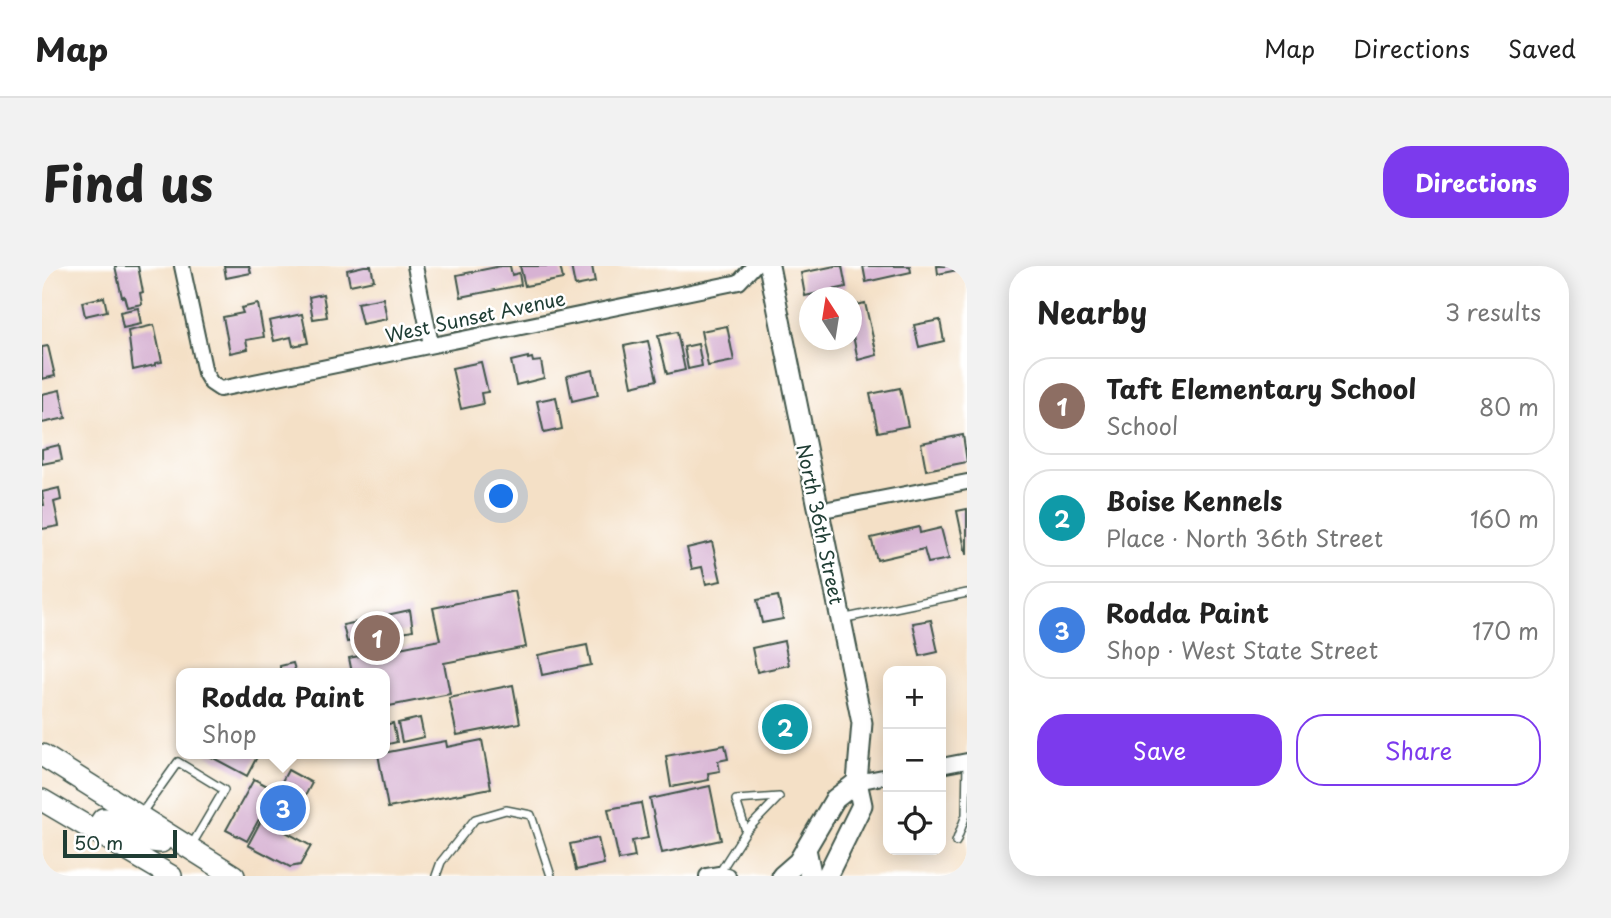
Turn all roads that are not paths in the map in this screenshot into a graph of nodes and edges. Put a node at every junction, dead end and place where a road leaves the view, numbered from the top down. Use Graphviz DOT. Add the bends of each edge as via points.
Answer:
graph roads {
  1 [pos="183,266"];
  2 [pos="415,266"];
  3 [pos="754,266"];
  4 [pos="769,266"];
  5 [pos="431,344"];
  6 [pos="967,482"];
  7 [pos="818,512"];
  8 [pos="967,593"];
  9 [pos="840,619"];
  10 [pos="42,755"];
  11 [pos="967,761"];
  12 [pos="946,765"];
  13 [pos="883,777"];
  14 [pos="857,782"];
  15 [pos="42,800"];
  16 [pos="140,816"];
  17 [pos="95,831"];
  18 [pos="746,831"];
  19 [pos="956,842"];
  20 [pos="185,847"];
  21 [pos="806,849"];
  22 [pos="170,876"];
  23 [pos="234,876"];
  24 [pos="436,876"];
  25 [pos="551,876"];
  26 [pos="718,876"];
  27 [pos="782,876"];
  28 [pos="809,876"];
  29 [pos="827,876"];
  1 -- 5 [label="street, West Sunset Avenue" via="205,373 220,389"];
  2 -- 5 [label="street"];
  3 -- 5 [label="street, West Sunset Avenue" via="739,282"];
  4 -- 7 [label="street, North 36th Street"];
  6 -- 7 [label="street"];
  7 -- 9 [label="street, North 36th Street"];
  8 -- 9 [label="lane"];
  9 -- 14 [label="street, North 36th Street" via="862,723"];
  10 -- 16 [label="main road"];
  11 -- 12 [label="street"];
  11 -- 19 [label="lane" via="967,815"];
  13 -- 14 [label="street"];
  14 -- 21 [label="street" via="835,799"];
  14 -- 29 [label="street, North 36th Street" via="862,805"];
  15 -- 17 [label="main road"];
  16 -- 20 [label="main road"];
  16 -- 20 [label="lane" via="178,762 224,790"];
  17 -- 20 [label="main road" via="103,819 110,819 151,841"];
  17 -- 22 [label="main road"];
  18 -- 18 [label="lane" via="771,806 779,797 736,800"];
  18 -- 26 [label="lane"];
  20 -- 23 [label="main road"];
  21 -- 27 [label="street"];
  21 -- 28 [label="street"];
  24 -- 25 [label="lane" via="441,862 475,819 506,810 531,816"];
}
